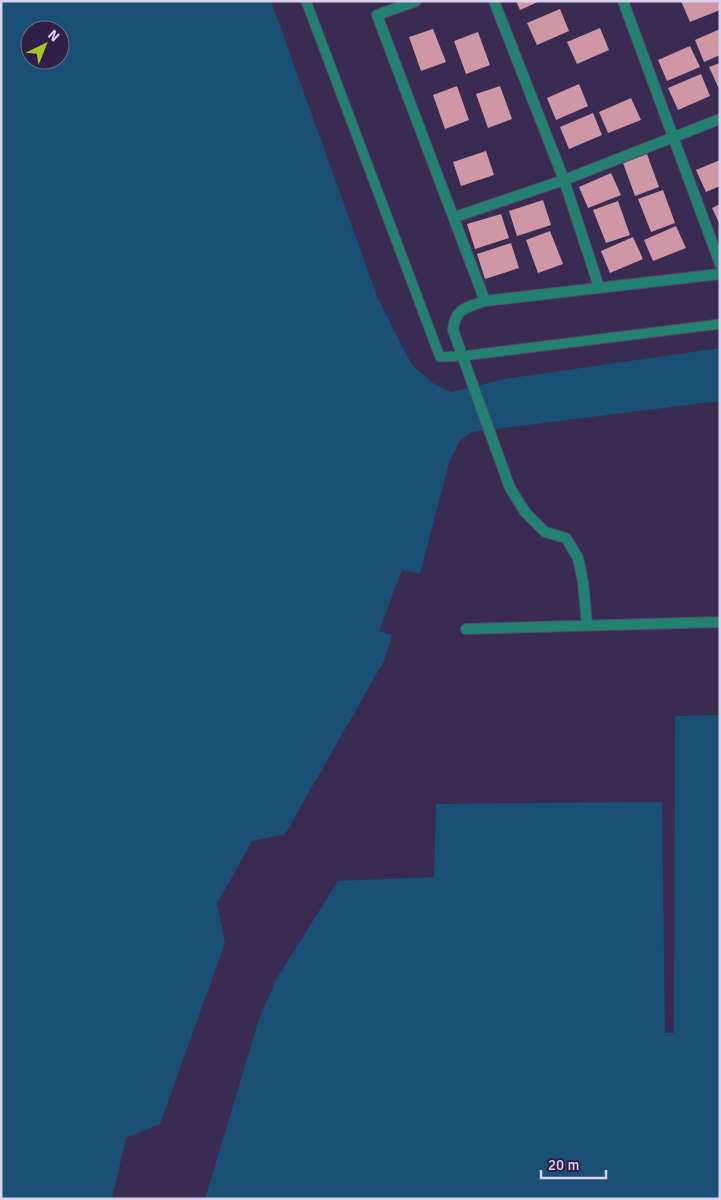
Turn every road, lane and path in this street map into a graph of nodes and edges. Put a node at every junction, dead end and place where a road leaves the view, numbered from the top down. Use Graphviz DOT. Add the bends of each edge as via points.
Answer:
graph roads {
  1 [pos="306,1"];
  2 [pos="416,1"];
  3 [pos="494,1"];
  4 [pos="623,1"];
  5 [pos="720,119"];
  6 [pos="672,138"];
  7 [pos="564,180"];
  8 [pos="455,217"];
  9 [pos="720,264"];
  10 [pos="720,274"];
  11 [pos="599,287"];
  12 [pos="485,301"];
  13 [pos="720,324"];
  14 [pos="463,356"];
  15 [pos="720,622"];
  16 [pos="586,624"];
  17 [pos="466,628"];
  1 -- 14 [label="lane" via="440,357"];
  2 -- 8 [label="street" via="378,15"];
  3 -- 7 [label="street"];
  4 -- 6 [label="street"];
  5 -- 6 [label="street"];
  6 -- 7 [label="street"];
  6 -- 9 [label="street"];
  7 -- 8 [label="street"];
  7 -- 11 [label="street"];
  8 -- 12 [label="street"];
  10 -- 11 [label="street"];
  11 -- 12 [label="street"];
  12 -- 14 [label="street" via="463,309 454,318 453,330"];
  13 -- 14 [label="lane"];
  14 -- 16 [label="street" via="510,488 525,512 546,532 566,538 578,558"];
  15 -- 16 [label="street"];
  16 -- 17 [label="street"];
}
